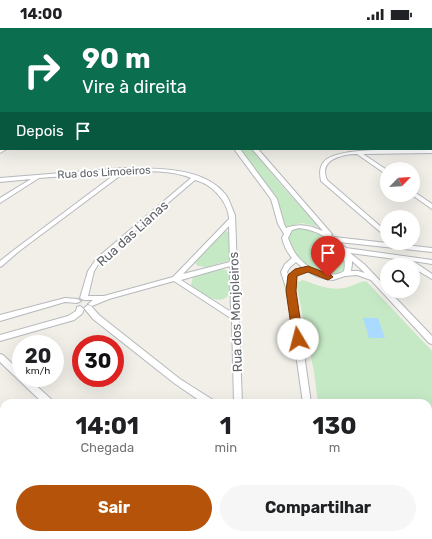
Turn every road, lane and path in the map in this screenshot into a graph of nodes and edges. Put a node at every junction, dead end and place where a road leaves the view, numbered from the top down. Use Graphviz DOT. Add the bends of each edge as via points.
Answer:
graph roads {
  1 [pos="238,150"];
  2 [pos="256,150"];
  3 [pos="432,151"];
  4 [pos="358,152"];
  5 [pos="426,152"];
  6 [pos="432,156"];
  7 [pos="380,169"];
  8 [pos="124,170"];
  9 [pos="38,177"];
  10 [pos="194,178"];
  11 [pos="0,180"];
  12 [pos="420,198"];
  13 [pos="0,201"];
  14 [pos="432,207"];
  15 [pos="232,220"];
  16 [pos="378,228"];
  17 [pos="380,231"];
  18 [pos="286,236"];
  19 [pos="331,238"];
  20 [pos="380,243"];
  21 [pos="420,249"];
  22 [pos="398,250"];
  23 [pos="406,250"];
  24 [pos="432,250"];
  25 [pos="344,251"];
  26 [pos="397,258"];
  27 [pos="404,258"];
  28 [pos="416,258"];
  29 [pos="296,259"];
  30 [pos="420,260"];
  31 [pos="420,262"];
  32 [pos="432,262"];
  33 [pos="234,264"];
  34 [pos="0,265"];
  35 [pos="420,268"];
  36 [pos="308,269"];
  37 [pos="345,274"];
  38 [pos="432,275"];
  39 [pos="175,279"];
  40 [pos="377,282"];
  41 [pos="291,291"];
  42 [pos="85,303"];
  43 [pos="0,318"];
  44 [pos="235,318"];
  45 [pos="0,338"];
  46 [pos="432,341"];
  47 [pos="0,357"];
  48 [pos="12,368"];
  49 [pos="32,387"];
  50 [pos="45,399"];
  51 [pos="204,399"];
  52 [pos="238,399"];
  53 [pos="306,399"];
  1 -- 18 [label="street" via="274,199"];
  2 -- 19 [label="street"];
  3 -- 5 [label="street"];
  4 -- 5 [label="street"];
  4 -- 7 [label="street"];
  4 -- 16 [label="street" via="328,160 322,176 328,186"];
  5 -- 6 [label="street"];
  8 -- 9 [label="street, Rua dos Limoeiros"];
  8 -- 10 [label="street, Rua dos Limoeiros" via="160,170"];
  8 -- 34 [label="street"];
  9 -- 11 [label="street, Rua dos Limoeiros"];
  9 -- 13 [label="street"];
  10 -- 15 [label="street, Rua dos Limoeiros" via="210,186 224,198 230,208"];
  10 -- 42 [label="street, Rua das Lianas" via="99,259 91,272"];
  12 -- 14 [label="street"];
  15 -- 33 [label="street, Rua dos Monjoleiros"];
  15 -- 39 [label="street"];
  16 -- 17 [label="street"];
  18 -- 19 [label="street" via="292,227 303,226 318,230"];
  18 -- 29 [label="street" via="290,251"];
  19 -- 20 [label="street"];
  19 -- 25 [label="street"];
  21 -- 24 [label="street"];
  22 -- 27 [label="street"];
  23 -- 28 [label="street"];
  25 -- 26 [label="street"];
  25 -- 37 [label="street" via="349,264"];
  25 -- 40 [label="street"];
  29 -- 36 [label="street"];
  29 -- 41 [label="street" via="284,272"];
  30 -- 32 [label="street"];
  31 -- 38 [label="street"];
  33 -- 39 [label="street"];
  33 -- 44 [label="street, Rua dos Monjoleiros"];
  35 -- 38 [label="street"];
  36 -- 37 [label="street" via="328,277"];
  36 -- 41 [label="street" via="293,275"];
  37 -- 40 [label="street" via="363,274"];
  39 -- 42 [label="street"];
  39 -- 44 [label="street"];
  40 -- 46 [label="street"];
  41 -- 53 [label="street"];
  42 -- 43 [label="street" via="64,300"];
  42 -- 45 [label="street" via="71,318"];
  42 -- 51 [label="street" via="96,317"];
  44 -- 52 [label="street, Rua dos Monjoleiros"];
  47 -- 48 [label="street"];
  49 -- 50 [label="street"];
}
